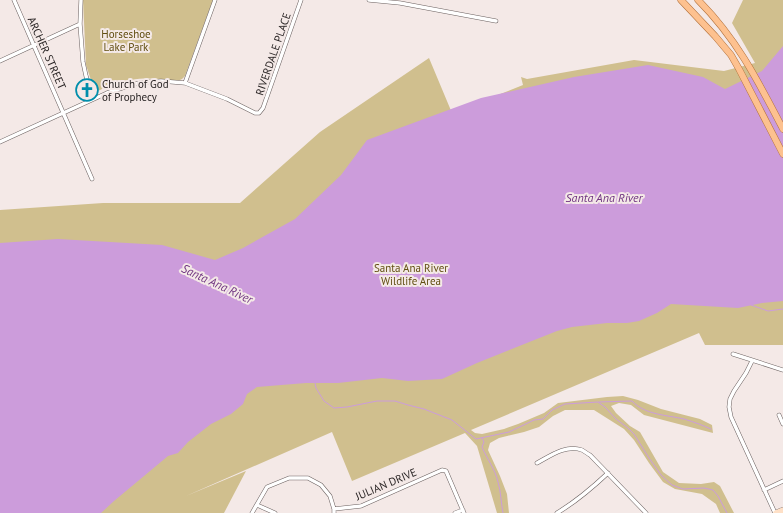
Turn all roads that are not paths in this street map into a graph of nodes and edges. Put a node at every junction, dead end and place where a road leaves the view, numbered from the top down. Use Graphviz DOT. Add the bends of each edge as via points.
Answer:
graph roads {
  1 [pos="14,0"];
  2 [pos="81,0"];
  3 [pos="215,0"];
  4 [pos="301,0"];
  5 [pos="369,0"];
  6 [pos="681,0"];
  7 [pos="698,0"];
  8 [pos="496,21"];
  9 [pos="80,24"];
  10 [pos="34,45"];
  11 [pos="0,61"];
  12 [pos="185,83"];
  13 [pos="93,99"];
  14 [pos="64,113"];
  15 [pos="783,129"];
  16 [pos="0,142"];
  17 [pos="783,154"];
  18 [pos="92,179"];
  19 [pos="733,354"];
  20 [pos="752,361"];
  21 [pos="783,370"];
  22 [pos="779,415"];
  23 [pos="783,424"];
  24 [pos="537,463"];
  25 [pos="608,473"];
  26 [pos="783,482"];
  27 [pos="764,490"];
  28 [pos="257,505"];
  29 [pos="783,510"];
  30 [pos="334,511"];
  31 [pos="464,511"];
  32 [pos="252,513"];
  33 [pos="274,513"];
  34 [pos="456,513"];
  35 [pos="557,513"];
  36 [pos="646,513"];
  37 [pos="775,513"];
  1 -- 10 [label="street, ARCHER STREET"];
  2 -- 9 [label="street"];
  3 -- 12 [label="street"];
  4 -- 12 [label="street, RIVERDALE PLACE" via="263,108 259,113"];
  5 -- 8 [label="street" via="400,3"];
  6 -- 17 [label="main road" via="731,55"];
  7 -- 15 [label="main road" via="735,44"];
  9 -- 10 [label="street"];
  9 -- 13 [label="street" via="83,62"];
  10 -- 11 [label="street"];
  10 -- 14 [label="street, ARCHER STREET"];
  12 -- 13 [label="street" via="161,81 134,84"];
  13 -- 14 [label="street"];
  14 -- 16 [label="street"];
  14 -- 18 [label="street, ARCHER STREET"];
  19 -- 20 [label="street"];
  20 -- 21 [label="street"];
  20 -- 27 [label="street" via="730,399 729,407 731,417"];
  22 -- 23 [label="street"];
  24 -- 25 [label="street" via="570,448 590,455"];
  25 -- 35 [label="street" via="588,492"];
  25 -- 36 [label="street"];
  26 -- 27 [label="street"];
  27 -- 37 [label="street"];
  28 -- 30 [label="street" via="267,487 289,478 308,478 321,485 330,496"];
  28 -- 32 [label="street"];
  28 -- 33 [label="street"];
  29 -- 37 [label="main road"];
  30 -- 31 [label="street, JULIAN DRIVE" via="361,506 442,470 446,470"];
  31 -- 34 [label="street"];
}
